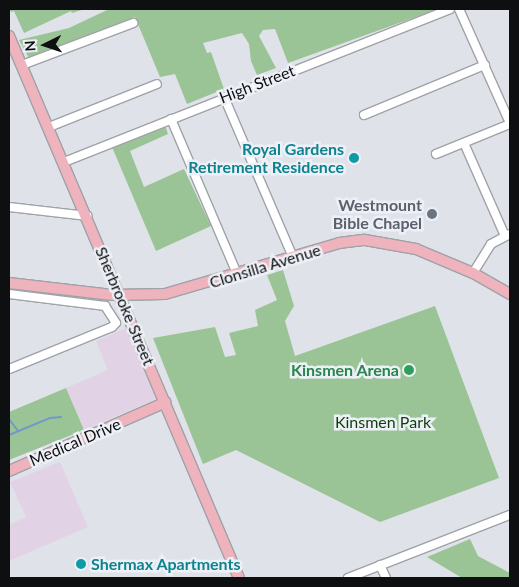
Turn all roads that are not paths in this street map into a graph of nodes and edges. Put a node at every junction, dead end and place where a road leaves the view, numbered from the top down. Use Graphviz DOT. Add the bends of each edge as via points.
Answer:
graph roads {
  1 [pos="450,9"];
  2 [pos="459,9"];
  3 [pos="133,24"];
  4 [pos="9,36"];
  5 [pos="12,48"];
  6 [pos="22,65"];
  7 [pos="485,65"];
  8 [pos="157,84"];
  9 [pos="224,97"];
  10 [pos="364,115"];
  11 [pos="170,119"];
  12 [pos="510,124"];
  13 [pos="49,127"];
  14 [pos="464,143"];
  15 [pos="436,154"];
  16 [pos="64,162"];
  17 [pos="9,207"];
  18 [pos="87,216"];
  19 [pos="508,235"];
  20 [pos="293,257"];
  21 [pos="473,273"];
  22 [pos="237,274"];
  23 [pos="9,283"];
  24 [pos="9,294"];
  25 [pos="510,294"];
  26 [pos="120,296"];
  27 [pos="9,369"];
  28 [pos="166,404"];
  29 [pos="9,471"];
  30 [pos="510,515"];
  31 [pos="380,565"];
  32 [pos="239,578"];
  33 [pos="348,578"];
  34 [pos="386,578"];
  1 -- 9 [label="street, High Street"];
  2 -- 7 [label="street"];
  3 -- 6 [label="street"];
  4 -- 5 [label="main road, Sherbrooke Street"];
  5 -- 6 [label="main road, Sherbrooke Street"];
  6 -- 13 [label="main road, Sherbrooke Street"];
  7 -- 10 [label="street"];
  7 -- 12 [label="street"];
  8 -- 13 [label="street"];
  9 -- 11 [label="street, High Street"];
  9 -- 20 [label="street"];
  11 -- 16 [label="street, High Street"];
  11 -- 22 [label="street"];
  12 -- 14 [label="street"];
  13 -- 16 [label="main road, Sherbrooke Street"];
  14 -- 15 [label="street"];
  14 -- 19 [label="street"];
  16 -- 18 [label="main road, Sherbrooke Street"];
  17 -- 18 [label="street"];
  18 -- 26 [label="main road, Sherbrooke Street"];
  19 -- 21 [label="street" via="483,252"];
  20 -- 21 [label="main road, Clonsilla Avenue" via="339,243 383,241 416,249"];
  20 -- 22 [label="main road, Clonsilla Avenue"];
  21 -- 25 [label="main road, Clonsilla Avenue"];
  22 -- 26 [label="main road, Clonsilla Avenue" via="165,294"];
  23 -- 26 [label="main road, Clonsilla Avenue"];
  24 -- 27 [label="street" via="105,306 116,323"];
  26 -- 28 [label="main road, Sherbrooke Street"];
  28 -- 29 [label="main road, Medical Drive"];
  28 -- 32 [label="main road, Sherbrooke Street"];
  30 -- 31 [label="street"];
  31 -- 33 [label="street"];
  31 -- 34 [label="street"];
}
